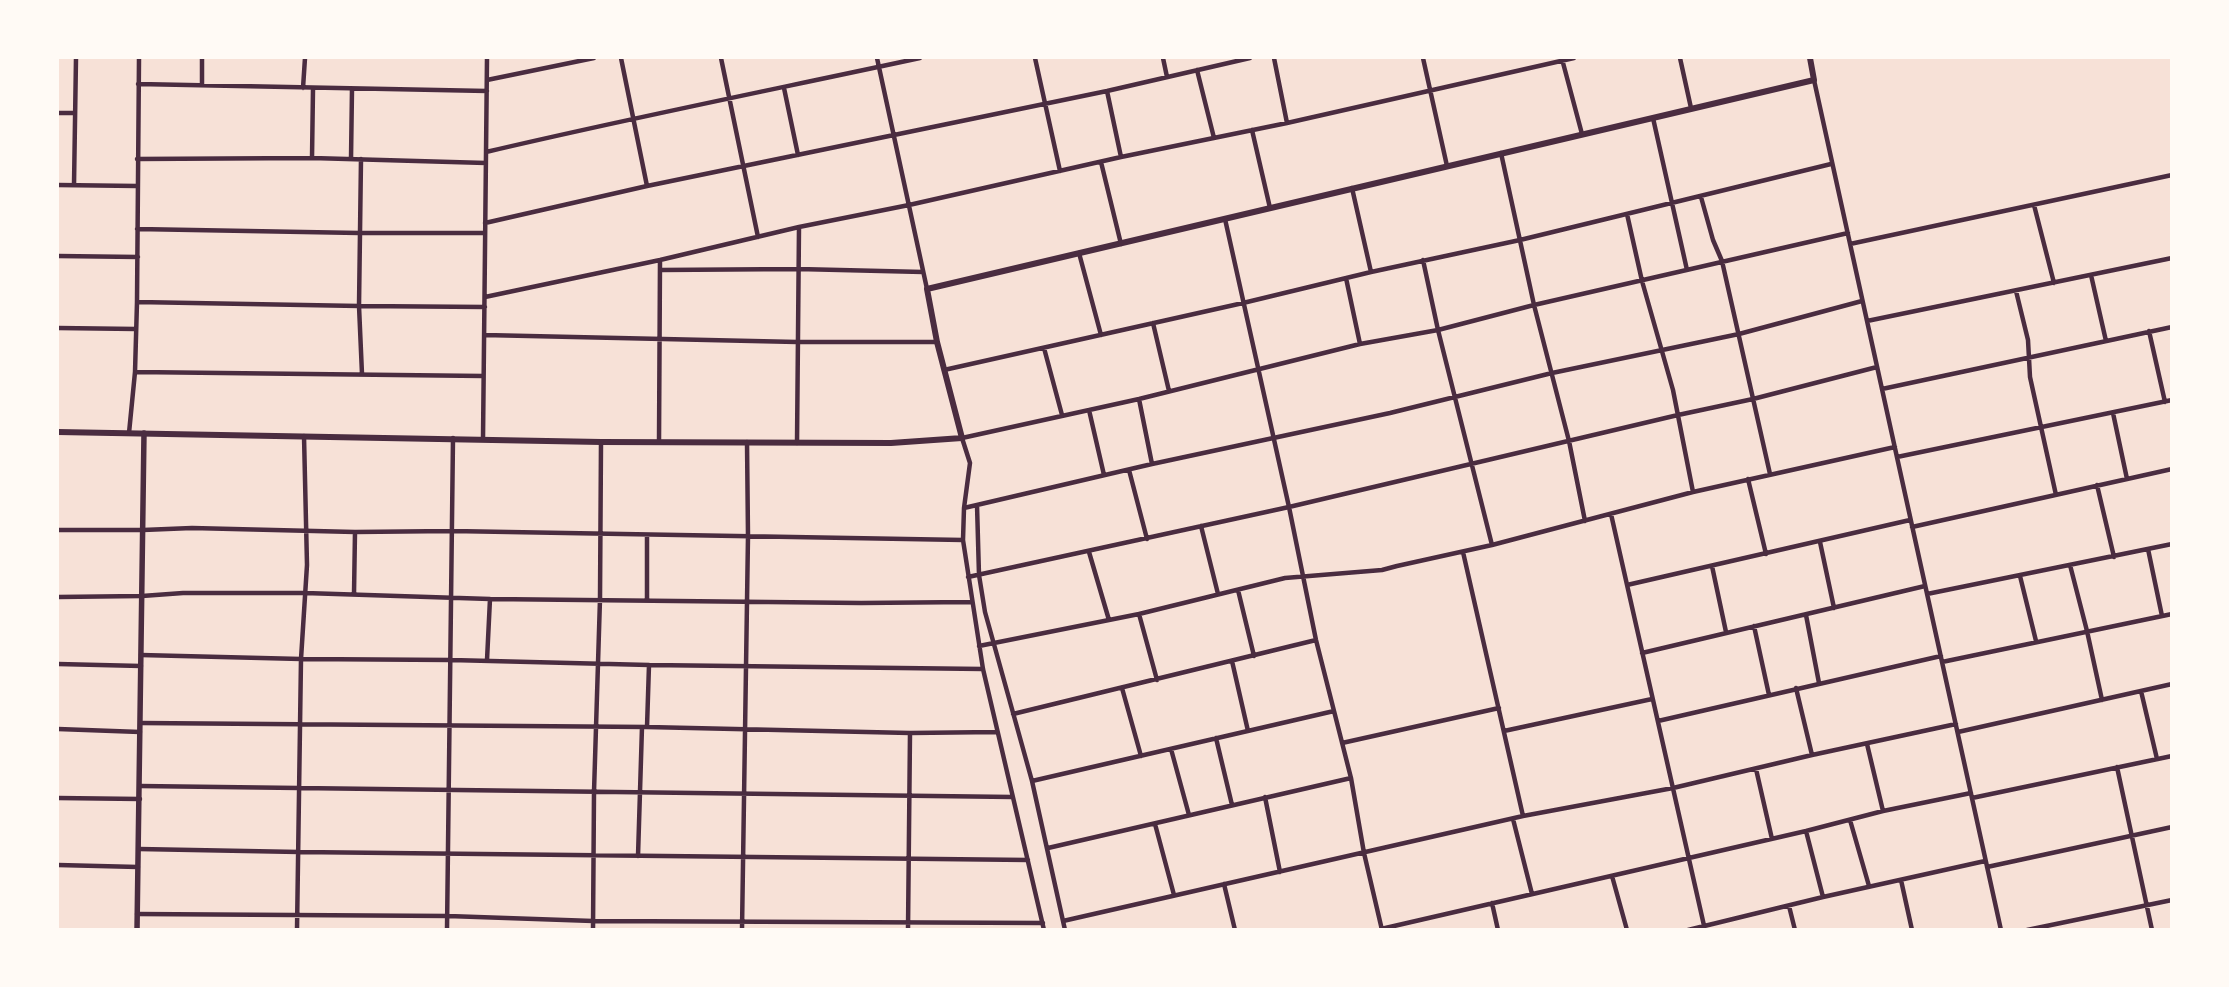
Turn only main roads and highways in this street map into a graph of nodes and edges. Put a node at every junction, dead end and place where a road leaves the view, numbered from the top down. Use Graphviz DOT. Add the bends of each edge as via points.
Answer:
graph roads {
  1 [pos="1810,58"];
  2 [pos="58,432"];
  1 -- 2 [label="main road" via="1814,80 927,289 962,438 906,443 602,442"];
}
